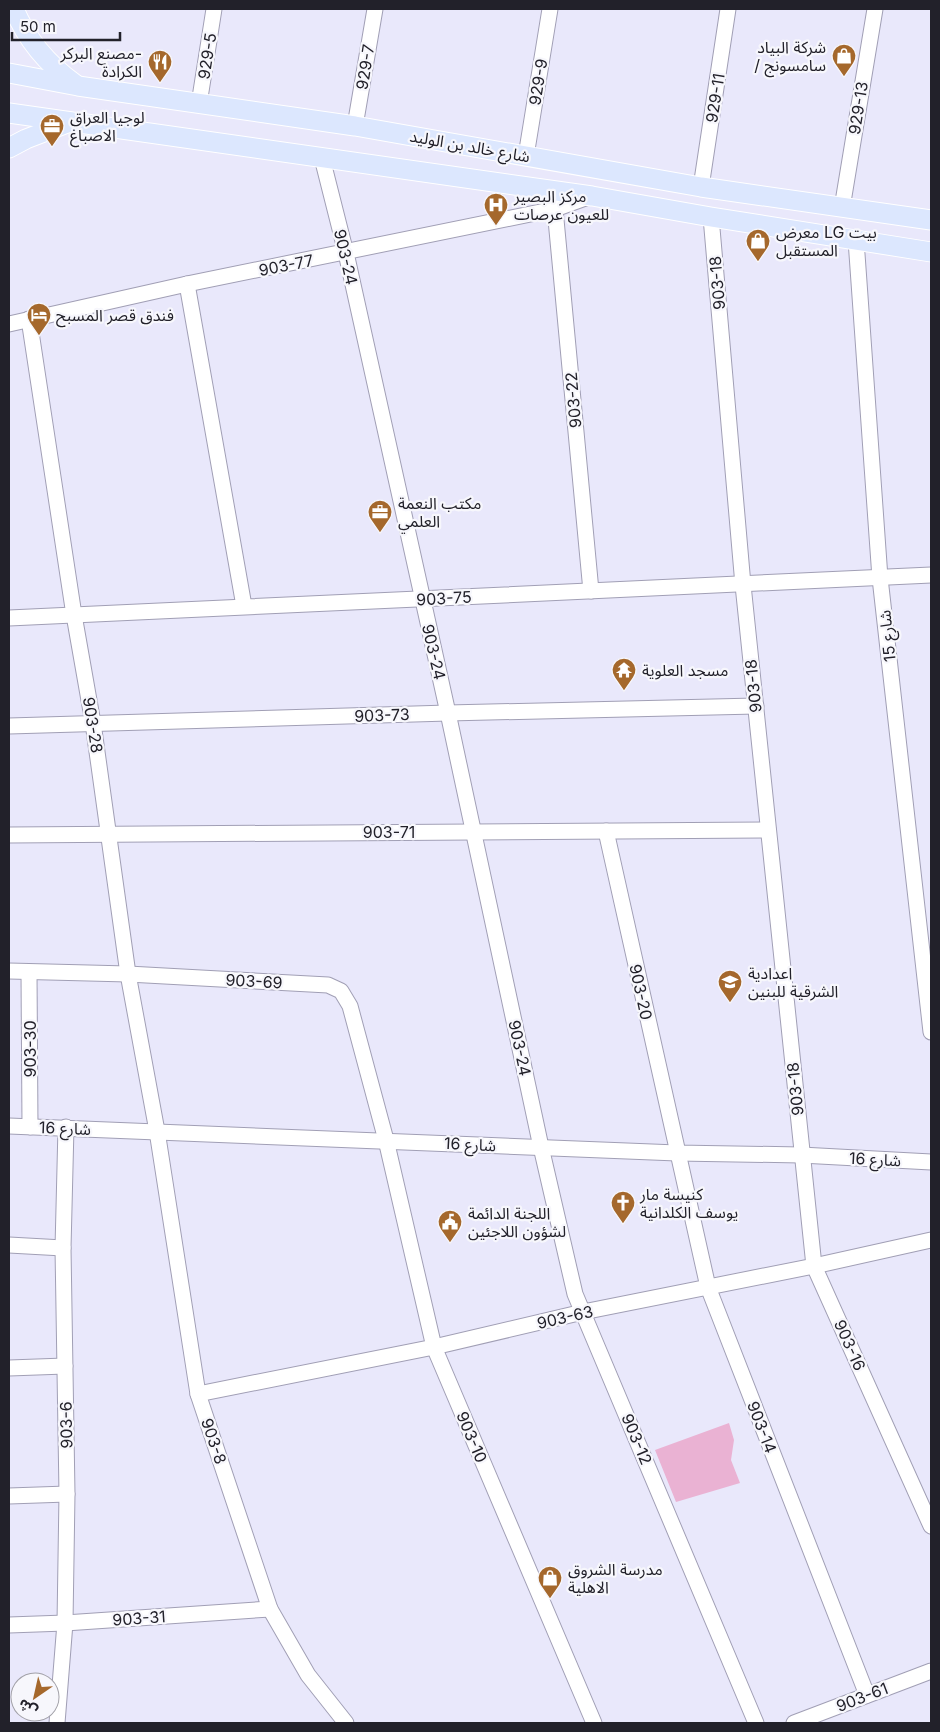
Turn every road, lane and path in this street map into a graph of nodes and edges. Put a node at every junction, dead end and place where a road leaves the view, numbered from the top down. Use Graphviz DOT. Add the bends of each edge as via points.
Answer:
graph roads {
  1 [pos="14,9"];
  2 [pos="214,9"];
  3 [pos="374,9"];
  4 [pos="550,9"];
  5 [pos="728,9"];
  6 [pos="875,9"];
  7 [pos="9,73"];
  8 [pos="9,85"];
  9 [pos="78,86"];
  10 [pos="199,104"];
  11 [pos="9,113"];
  12 [pos="72,122"];
  13 [pos="355,126"];
  14 [pos="9,148"];
  15 [pos="526,156"];
  16 [pos="322,158"];
  17 [pos="701,187"];
  18 [pos="592,196"];
  19 [pos="842,208"];
  20 [pos="555,210"];
  21 [pos="711,217"];
  22 [pos="931,220"];
  23 [pos="856,240"];
  24 [pos="931,252"];
  25 [pos="346,253"];
  26 [pos="187,284"];
  27 [pos="29,319"];
  28 [pos="9,324"];
  29 [pos="931,575"];
  30 [pos="880,578"];
  31 [pos="743,585"];
  32 [pos="592,591"];
  33 [pos="422,599"];
  34 [pos="244,606"];
  35 [pos="74,615"];
  36 [pos="9,618"];
  37 [pos="756,706"];
  38 [pos="448,713"];
  39 [pos="93,723"];
  40 [pos="9,726"];
  41 [pos="768,830"];
  42 [pos="606,831"];
  43 [pos="473,832"];
  44 [pos="9,834"];
  45 [pos="108,834"];
  46 [pos="9,971"];
  47 [pos="29,972"];
  48 [pos="128,974"];
  49 [pos="931,1032"];
  50 [pos="9,1126"];
  51 [pos="30,1127"];
  52 [pos="66,1127"];
  53 [pos="157,1131"];
  54 [pos="386,1140"];
  55 [pos="541,1147"];
  56 [pos="677,1153"];
  57 [pos="801,1155"];
  58 [pos="931,1162"];
  59 [pos="931,1240"];
  60 [pos="9,1245"];
  61 [pos="63,1248"];
  62 [pos="814,1266"];
  63 [pos="708,1287"];
  64 [pos="584,1312"];
  65 [pos="434,1347"];
  66 [pos="65,1366"];
  67 [pos="9,1368"];
  68 [pos="198,1394"];
  69 [pos="67,1494"];
  70 [pos="9,1496"];
  71 [pos="931,1526"];
  72 [pos="270,1609"];
  73 [pos="65,1623"];
  74 [pos="9,1625"];
  75 [pos="931,1671"];
  76 [pos="867,1695"];
  77 [pos="57,1723"];
  78 [pos="346,1723"];
  79 [pos="594,1723"];
  80 [pos="756,1723"];
  81 [pos="794,1723"];
  1 -- 9 [label="main road" via="30,41 44,58"];
  2 -- 10 [label="street, 929-5"];
  3 -- 13 [label="street, 929-7"];
  4 -- 15 [label="street, 929-9"];
  5 -- 17 [label="street, 929-11"];
  6 -- 19 [label="street, 929-13"];
  7 -- 9 [label="main road, شارع خالد بن الوليد"];
  8 -- 9 [label="main road"];
  9 -- 10 [label="main road, شارع خالد بن الوليد"];
  10 -- 13 [label="main road, شارع خالد بن الوليد"];
  11 -- 12 [label="main road, شارع خالد بن الوليد"];
  12 -- 14 [label="main road"];
  12 -- 16 [label="main road, شارع خالد بن الوليد"];
  13 -- 15 [label="main road, شارع خالد بن الوليد"];
  15 -- 17 [label="main road, شارع خالد بن الوليد"];
  16 -- 18 [label="main road, شارع خالد بن الوليد"];
  16 -- 25 [label="street, 903-24"];
  17 -- 19 [label="main road, شارع خالد بن الوليد"];
  18 -- 20 [label="street, 903-77"];
  18 -- 21 [label="main road, شارع خالد بن الوليد"];
  19 -- 22 [label="main road, شارع خالد بن الوليد"];
  20 -- 25 [label="street, 903-77"];
  20 -- 32 [label="street, 903-22"];
  21 -- 23 [label="main road, شارع خالد بن الوليد"];
  21 -- 31 [label="street, 903-18"];
  23 -- 24 [label="main road, شارع خالد بن الوليد"];
  23 -- 30 [label="street, شارع 15"];
  25 -- 26 [label="street, 903-77"];
  25 -- 33 [label="street, 903-24"];
  26 -- 27 [label="street, 903-77"];
  26 -- 34 [label="street"];
  27 -- 28 [label="street, 903-77"];
  27 -- 35 [label="street, 903-28"];
  29 -- 30 [label="street, 903-75"];
  30 -- 31 [label="street, 903-75"];
  30 -- 49 [label="street, شارع 15"];
  31 -- 32 [label="street, 903-75"];
  31 -- 37 [label="street, 903-18"];
  32 -- 33 [label="street, 903-75"];
  33 -- 34 [label="street, 903-75"];
  33 -- 38 [label="street, 903-24"];
  34 -- 35 [label="street, 903-75"];
  35 -- 36 [label="street, 903-75"];
  35 -- 39 [label="street, 903-28"];
  37 -- 38 [label="street, 903-73"];
  37 -- 41 [label="street, 903-18"];
  38 -- 39 [label="street, 903-73"];
  38 -- 43 [label="street, 903-24"];
  39 -- 40 [label="street, 903-73"];
  39 -- 45 [label="street, 903-28"];
  41 -- 42 [label="street, 903-71"];
  41 -- 57 [label="street, 903-18"];
  42 -- 43 [label="street, 903-71"];
  42 -- 56 [label="street, 903-20"];
  43 -- 45 [label="street, 903-71"];
  43 -- 55 [label="street, 903-24"];
  44 -- 45 [label="street, 903-71"];
  45 -- 48 [label="street, 903-28"];
  46 -- 47 [label="street, 903-69"];
  47 -- 48 [label="street, 903-69"];
  47 -- 51 [label="street, 903-30"];
  48 -- 53 [label="street, 903-28"];
  48 -- 54 [label="street, 903-69" via="328,985 341,991 350,1006"];
  50 -- 51 [label="street, شارع 16"];
  51 -- 52 [label="street, شارع 16"];
  52 -- 53 [label="street, شارع 16"];
  52 -- 61 [label="street, 903-6"];
  53 -- 54 [label="street, شارع 16"];
  53 -- 68 [label="street, 903-8"];
  54 -- 55 [label="street, شارع 16"];
  54 -- 65 [label="street, 903-10"];
  55 -- 56 [label="street, شارع 16"];
  55 -- 64 [label="street, 903-12" via="576,1294"];
  56 -- 57 [label="street, شارع 16"];
  56 -- 63 [label="street, 903-14"];
  57 -- 58 [label="street, شارع 16"];
  57 -- 62 [label="street, 903-16"];
  59 -- 62 [label="street, 903-63"];
  60 -- 61 [label="street"];
  61 -- 66 [label="street, 903-6"];
  62 -- 63 [label="street, 903-63"];
  62 -- 71 [label="street, 903-16"];
  63 -- 64 [label="street, 903-63"];
  63 -- 76 [label="street, 903-14"];
  64 -- 65 [label="street, 903-63"];
  64 -- 80 [label="street, 903-12"];
  65 -- 68 [label="street, 903-63"];
  65 -- 79 [label="street, 903-10"];
  66 -- 67 [label="street"];
  66 -- 69 [label="street, 903-6"];
  68 -- 72 [label="street, 903-8"];
  69 -- 70 [label="street"];
  69 -- 73 [label="street, 903-6"];
  72 -- 73 [label="street, 903-31"];
  72 -- 78 [label="street, 903-8" via="308,1675"];
  73 -- 74 [label="street, 903-31"];
  73 -- 77 [label="street, 903-6"];
  75 -- 76 [label="street, 903-61"];
  76 -- 81 [label="street, 903-61"];
}
